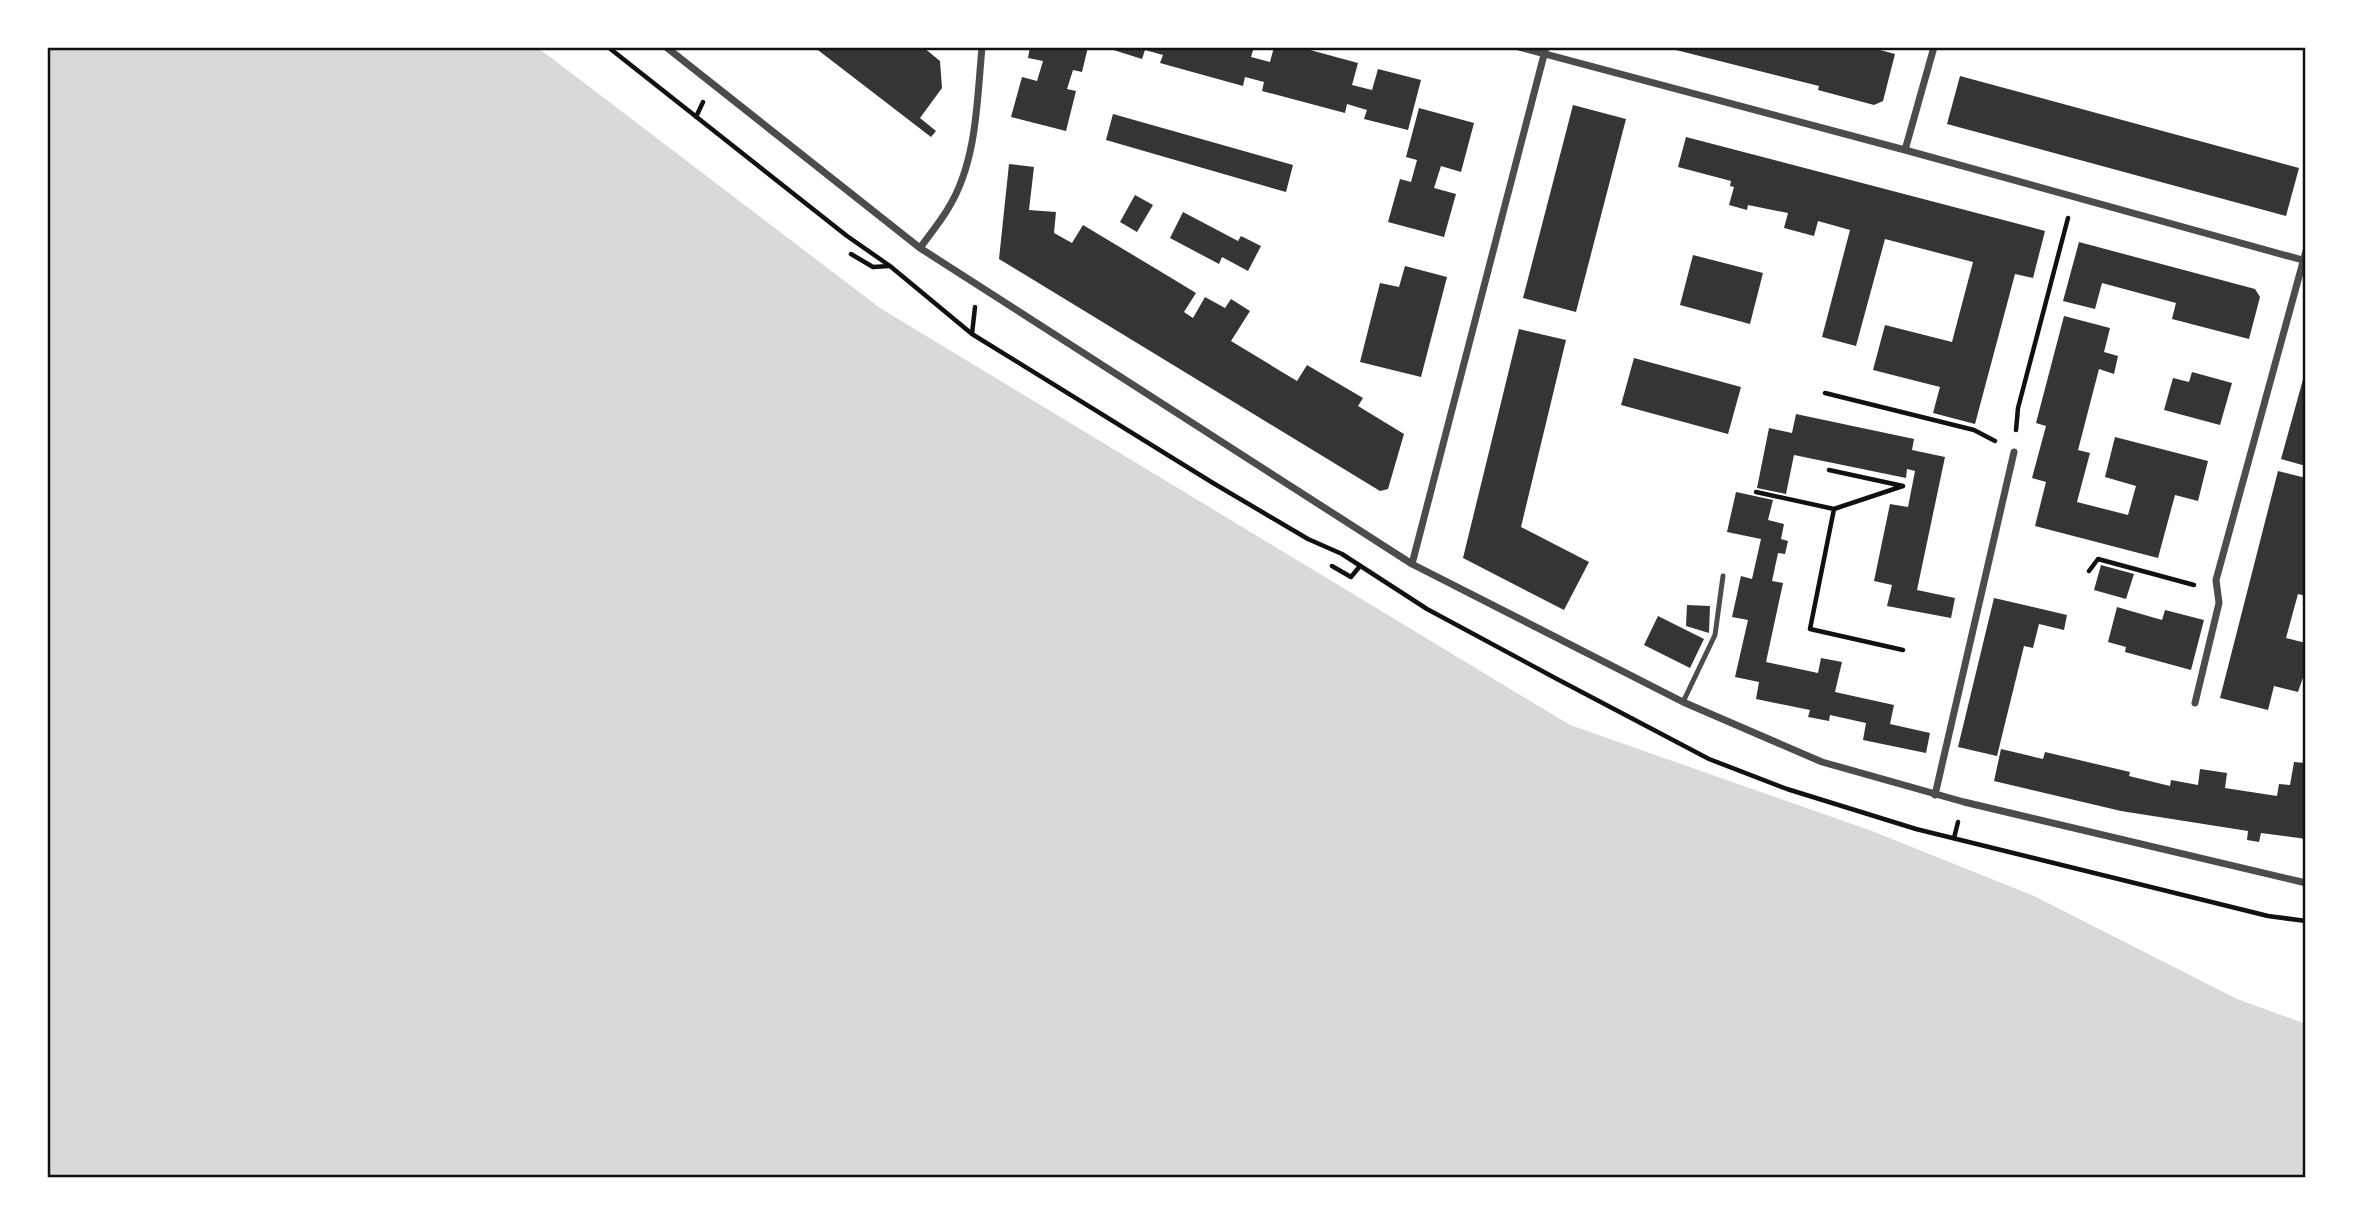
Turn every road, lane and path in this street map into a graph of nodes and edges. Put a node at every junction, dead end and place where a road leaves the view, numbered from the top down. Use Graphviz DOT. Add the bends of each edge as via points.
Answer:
graph roads {
  1 [pos="666,47"];
  2 [pos="982,47"];
  3 [pos="1519,47"];
  4 [pos="1934,47"];
  5 [pos="1545,51"];
  6 [pos="1905,150"];
  7 [pos="2074,197"];
  8 [pos="920,248"];
  9 [pos="2306,251"];
  10 [pos="851,254"];
  11 [pos="2304,261"];
  12 [pos="890,266"];
  13 [pos="1825,393"];
  14 [pos="2014,452"];
  15 [pos="1829,470"];
  16 [pos="1756,492"];
  17 [pos="1834,509"];
  18 [pos="1412,564"];
  19 [pos="1332,566"];
  20 [pos="1360,566"];
  21 [pos="2089,571"];
  22 [pos="1723,576"];
  23 [pos="2216,580"];
  24 [pos="1903,650"];
  25 [pos="1684,702"];
  26 [pos="2195,703"];
  27 [pos="1935,795"];
  28 [pos="2306,883"];
  1 -- 8 [label="street"];
  2 -- 8 [label="street" via="966,167 950,206"];
  3 -- 5 [label="street"];
  4 -- 6 [label="street"];
  5 -- 6 [label="street"];
  5 -- 18 [label="street"];
  6 -- 7 [label="street"];
  7 -- 11 [label="street"];
  7 -- 14 [label="path" via="2018,408"];
  8 -- 18 [label="street"];
  9 -- 11 [label="street"];
  10 -- 12 [label="path" via="873,267"];
  11 -- 23 [label="street"];
  13 -- 14 [label="path" via="1975,430"];
  14 -- 27 [label="street"];
  15 -- 17 [label="path" via="1903,486"];
  16 -- 17 [label="path"];
  17 -- 24 [label="path" via="1810,629"];
  18 -- 25 [label="street"];
  19 -- 20 [label="path" via="1351,577"];
  21 -- 23 [label="path" via="2098,559 2194,585"];
  22 -- 25 [label="lane" via="1715,635"];
  23 -- 26 [label="street" via="2219,603"];
  25 -- 27 [label="street" via="1822,762"];
  27 -- 28 [label="street"];
}
